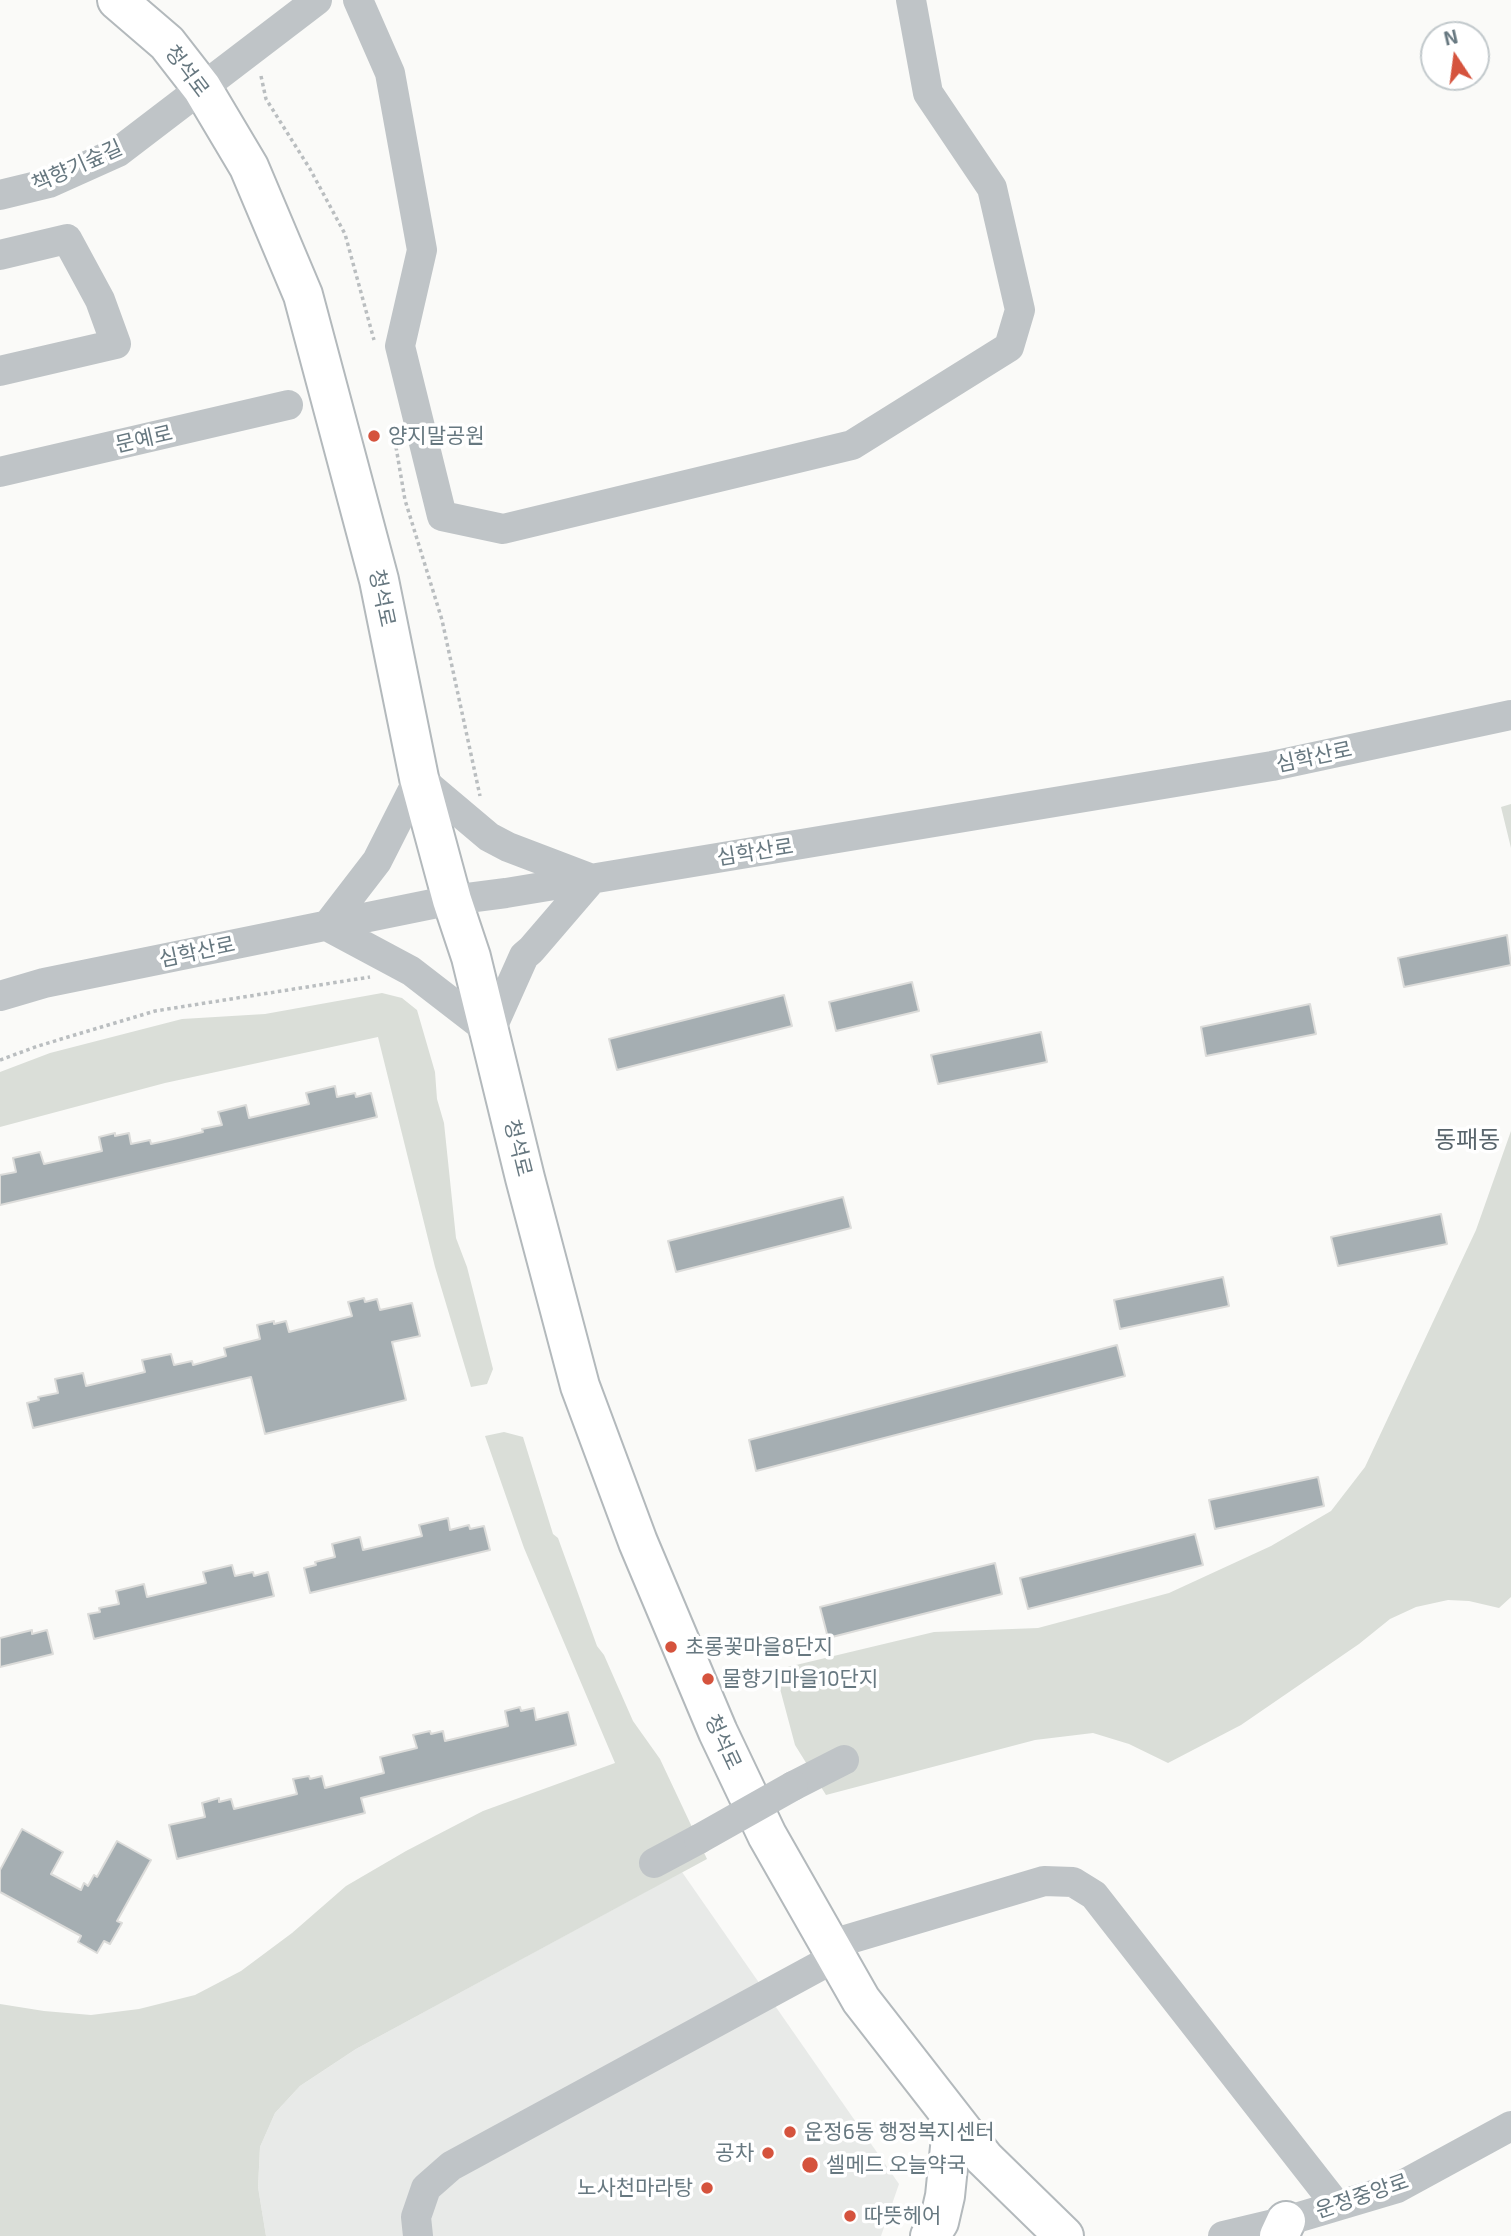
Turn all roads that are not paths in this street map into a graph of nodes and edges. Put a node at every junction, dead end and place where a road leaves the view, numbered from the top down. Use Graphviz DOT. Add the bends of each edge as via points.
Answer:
graph roads {
  1 [pos="117,0"];
  2 [pos="317,0"];
  3 [pos="358,0"];
  4 [pos="911,0"];
  5 [pos="202,89"];
  6 [pos="0,195"];
  7 [pos="0,255"];
  8 [pos="0,371"];
  9 [pos="288,405"];
  10 [pos="0,472"];
  11 [pos="1511,715"];
  12 [pos="419,778"];
  13 [pos="592,879"];
  14 [pos="452,900"];
  15 [pos="327,926"];
  16 [pos="0,996"];
  17 [pos="490,1032"];
  18 [pos="844,1760"];
  19 [pos="654,1863"];
  20 [pos="832,1951"];
  21 [pos="953,2118"];
  22 [pos="1511,2126"];
  23 [pos="1337,2206"];
  24 [pos="1282,2229"];
  25 [pos="418,2236"];
  26 [pos="930,2236"];
  27 [pos="1064,2236"];
  28 [pos="1223,2236"];
  1 -- 5 [label="main road, 청석로" via="167,43"];
  2 -- 5 [label="street, 책향기숲길"];
  3 -- 4 [label="street" via="390,73 422,250 400,346 442,516 503,529 852,445 1009,347 1020,310 992,188 928,93"];
  5 -- 6 [label="street, 책향기숲길" via="118,152 49,183"];
  5 -- 12 [label="main road, 청석로" via="249,167 303,295 379,580"];
  7 -- 8 [label="street" via="67,239 100,300 116,345"];
  9 -- 10 [label="street, 문예로"];
  11 -- 13 [label="street, 심학산로" via="1272,766"];
  12 -- 13 [label="street" via="489,837"];
  12 -- 14 [label="main road, 청석로"];
  12 -- 15 [label="street" via="377,861"];
  13 -- 14 [label="street, 심학산로"];
  13 -- 17 [label="street" via="524,956"];
  14 -- 15 [label="street, 심학산로"];
  14 -- 17 [label="main road, 청석로"];
  15 -- 16 [label="street, 심학산로" via="44,983"];
  15 -- 17 [label="street" via="411,971"];
  17 -- 20 [label="main road, 청석로" via="580,1386 718,1732 767,1835"];
  18 -- 19 [label="street, bridge"];
  20 -- 21 [label="main road, 청석로" via="862,2000"];
  20 -- 23 [label="street" via="1044,1881 1073,1882 1094,1895"];
  20 -- 25 [label="street" via="451,2166 426,2188 415,2217"];
  21 -- 26 [label="main road" via="945,2196 939,2222"];
  21 -- 27 [label="main road, 청석로" via="984,2158"];
  22 -- 23 [label="street, 운정중앙로" via="1397,2188"];
  23 -- 24 [label="street, 운정중앙로"];
  24 -- 28 [label="street, 운정중앙로"];
}
